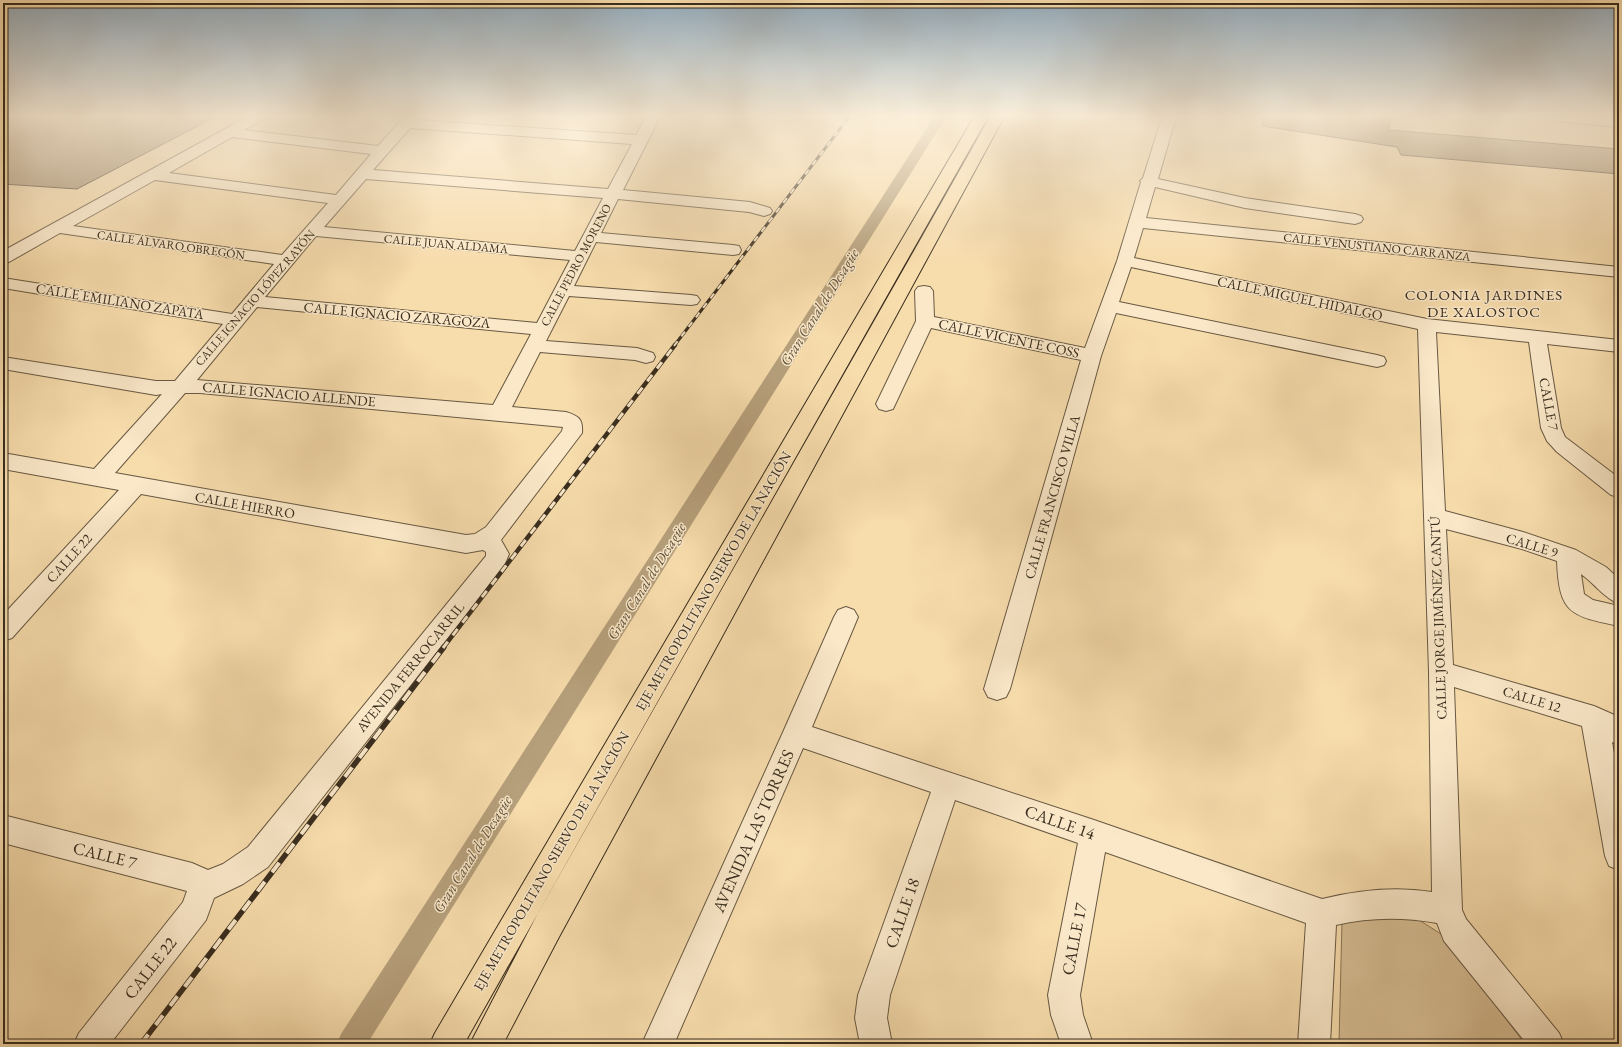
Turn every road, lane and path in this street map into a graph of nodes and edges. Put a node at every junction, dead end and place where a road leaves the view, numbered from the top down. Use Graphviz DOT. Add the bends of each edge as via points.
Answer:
graph roads {
  1 [pos="170,166"];
  2 [pos="369,166"];
  3 [pos="629,166"];
  4 [pos="952,166"];
  5 [pos="970,166"];
  6 [pos="1153,166"];
  7 [pos="362,174"];
  8 [pos="153,175"];
  9 [pos="1148,181"];
  10 [pos="614,194"];
  11 [pos="340,200"];
  12 [pos="764,211"];
  13 [pos="1355,218"];
  14 [pos="1136,222"];
  15 [pos="56,228"];
  16 [pos="313,231"];
  17 [pos="590,238"];
  18 [pos="732,250"];
  19 [pos="580,256"];
  20 [pos="3,258"];
  21 [pos="286,261"];
  22 [pos="1125,261"];
  23 [pos="1619,272"];
  24 [pos="3,283"];
  25 [pos="562,290"];
  26 [pos="924,291"];
  27 [pos="691,300"];
  28 [pos="252,301"];
  29 [pos="1110,306"];
  30 [pos="237,320"];
  31 [pos="925,321"];
  32 [pos="1427,325"];
  33 [pos="542,329"];
  34 [pos="1537,337"];
  35 [pos="534,346"];
  36 [pos="1619,346"];
  37 [pos="1092,356"];
  38 [pos="646,357"];
  39 [pos="1377,361"];
  40 [pos="3,363"];
  41 [pos="180,387"];
  42 [pos="886,404"];
  43 [pos="499,413"];
  44 [pos="3,461"];
  45 [pos="98,479"];
  46 [pos="136,485"];
  47 [pos="1619,489"];
  48 [pos="1435,517"];
  49 [pos="487,540"];
  50 [pos="1568,556"];
  51 [pos="1619,594"];
  52 [pos="1619,616"];
  53 [pos="846,617"];
  54 [pos="6,624"];
  55 [pos="1441,672"];
  56 [pos="997,689"];
  57 [pos="1594,718"];
  58 [pos="1619,733"];
  59 [pos="796,734"];
  60 [pos="947,784"];
  61 [pos="3,829"];
  62 [pos="1094,834"];
  63 [pos="1619,856"];
  64 [pos="202,888"];
  65 [pos="1446,910"];
  66 [pos="1322,914"];
  67 [pos="90,1044"];
  68 [pos="446,1044"];
  69 [pos="486,1044"];
  70 [pos="658,1044"];
  71 [pos="876,1044"];
  72 [pos="1077,1044"];
  73 [pos="1314,1044"];
  74 [pos="1548,1044"];
  1 -- 8 [label="street"];
  2 -- 7 [label="street, CALLE IGNACIO LÓPEZ RAYÓN"];
  3 -- 10 [label="street, CALLE PEDRO MORENO"];
  4 -- 68 [label="highway, EJE METROPOLITANO SIERVO DE LA NACIÓN"];
  5 -- 69 [label="highway, EJE METROPOLITANO SIERVO DE LA NACIÓN" via="548,926"];
  6 -- 9 [label="street, CALLE FRANCISCO VILLA"];
  7 -- 10 [label="street"];
  7 -- 11 [label="street, CALLE IGNACIO LÓPEZ RAYÓN"];
  8 -- 11 [label="street"];
  8 -- 15 [label="street"];
  9 -- 13 [label="street" via="1245,203"];
  9 -- 14 [label="street, CALLE FRANCISCO VILLA"];
  10 -- 12 [label="street" via="750,207"];
  10 -- 17 [label="street, CALLE PEDRO MORENO"];
  11 -- 16 [label="street, CALLE IGNACIO LÓPEZ RAYÓN"];
  14 -- 22 [label="street, CALLE FRANCISCO VILLA"];
  14 -- 23 [label="street, CALLE VENUSTIANO CARRANZA"];
  15 -- 20 [label="street"];
  15 -- 21 [label="street, CALLE ÁLVARO OBREGÓN"];
  16 -- 19 [label="street, CALLE JUAN ALDAMA"];
  16 -- 21 [label="street, CALLE IGNACIO LÓPEZ RAYÓN"];
  17 -- 18 [label="street"];
  17 -- 19 [label="street, CALLE PEDRO MORENO"];
  19 -- 25 [label="street, CALLE PEDRO MORENO"];
  21 -- 28 [label="street, CALLE IGNACIO LÓPEZ RAYÓN"];
  22 -- 29 [label="street, CALLE FRANCISCO VILLA"];
  22 -- 32 [label="street, CALLE MIGUEL HIDALGO"];
  24 -- 30 [label="street, CALLE EMILIANO ZAPATA"];
  25 -- 27 [label="street"];
  25 -- 33 [label="street, CALLE PEDRO MORENO"];
  26 -- 31 [label="street"];
  28 -- 30 [label="street, CALLE IGNACIO LÓPEZ RAYÓN"];
  28 -- 33 [label="street, CALLE IGNACIO ZARAGOZA"];
  29 -- 37 [label="street, CALLE FRANCISCO VILLA"];
  29 -- 39 [label="street"];
  30 -- 41 [label="street, CALLE IGNACIO LÓPEZ RAYÓN"];
  31 -- 37 [label="street, CALLE VICENTE COSS"];
  31 -- 42 [label="street"];
  32 -- 34 [label="street, CALLE MIGUEL HIDALGO"];
  32 -- 48 [label="street, CALLE JORGE JIMÉNEZ CANTÚ"];
  33 -- 35 [label="street, CALLE PEDRO MORENO"];
  34 -- 36 [label="street, CALLE MIGUEL HIDALGO"];
  34 -- 47 [label="street, CALLE 7" via="1554,437"];
  35 -- 38 [label="street" via="637,354"];
  35 -- 43 [label="street, CALLE PEDRO MORENO"];
  37 -- 56 [label="street, CALLE FRANCISCO VILLA"];
  40 -- 41 [label="street, CALLE IGNACIO ALLENDE" via="156,388"];
  41 -- 43 [label="street, CALLE IGNACIO ALLENDE" via="200,386"];
  41 -- 45 [label="street, CALLE IGNACIO LÓPEZ RAYÓN"];
  43 -- 49 [label="street, CALLE IGNACIO ALLENDE" via="566,419 573,424 572,433"];
  44 -- 45 [label="street, CALLE HIERRO"];
  45 -- 46 [label="street, CALLE HIERRO"];
  46 -- 49 [label="street, CALLE HIERRO" via="466,544"];
  46 -- 54 [label="street, CALLE 22"];
  48 -- 50 [label="street, CALLE 9"];
  48 -- 55 [label="street, CALLE JORGE JIMÉNEZ CANTÚ"];
  49 -- 64 [label="street, AVENIDA FERROCARRIL" via="496,549 496,560 258,857 233,874"];
  50 -- 51 [label="street, CALLE 9" via="1598,574"];
  50 -- 52 [label="street" via="1570,592 1578,604 1590,610"];
  53 -- 59 [label="street, AVENIDA LAS TORRES"];
  55 -- 57 [label="street, CALLE 12"];
  55 -- 65 [label="street, CALLE JORGE JIMÉNEZ CANTÚ"];
  57 -- 58 [label="street, CALLE 12"];
  57 -- 63 [label="street"];
  59 -- 60 [label="street, CALLE 14"];
  59 -- 70 [label="street, AVENIDA LAS TORRES"];
  60 -- 62 [label="street, CALLE 14"];
  60 -- 71 [label="street, CALLE 18" via="874,995 871,1018"];
  61 -- 64 [label="street, CALLE 7" via="192,877"];
  62 -- 66 [label="street, CALLE 14"];
  62 -- 72 [label="street, CALLE 17" via="1064,995 1067,1015"];
  64 -- 67 [label="street, CALLE 22" via="196,910"];
  65 -- 66 [label="street" via="1423,905 1371,903"];
  65 -- 74 [label="street, CALLE JORGE JIMÉNEZ CANTÚ" via="1456,930"];
  66 -- 73 [label="street"];
}
